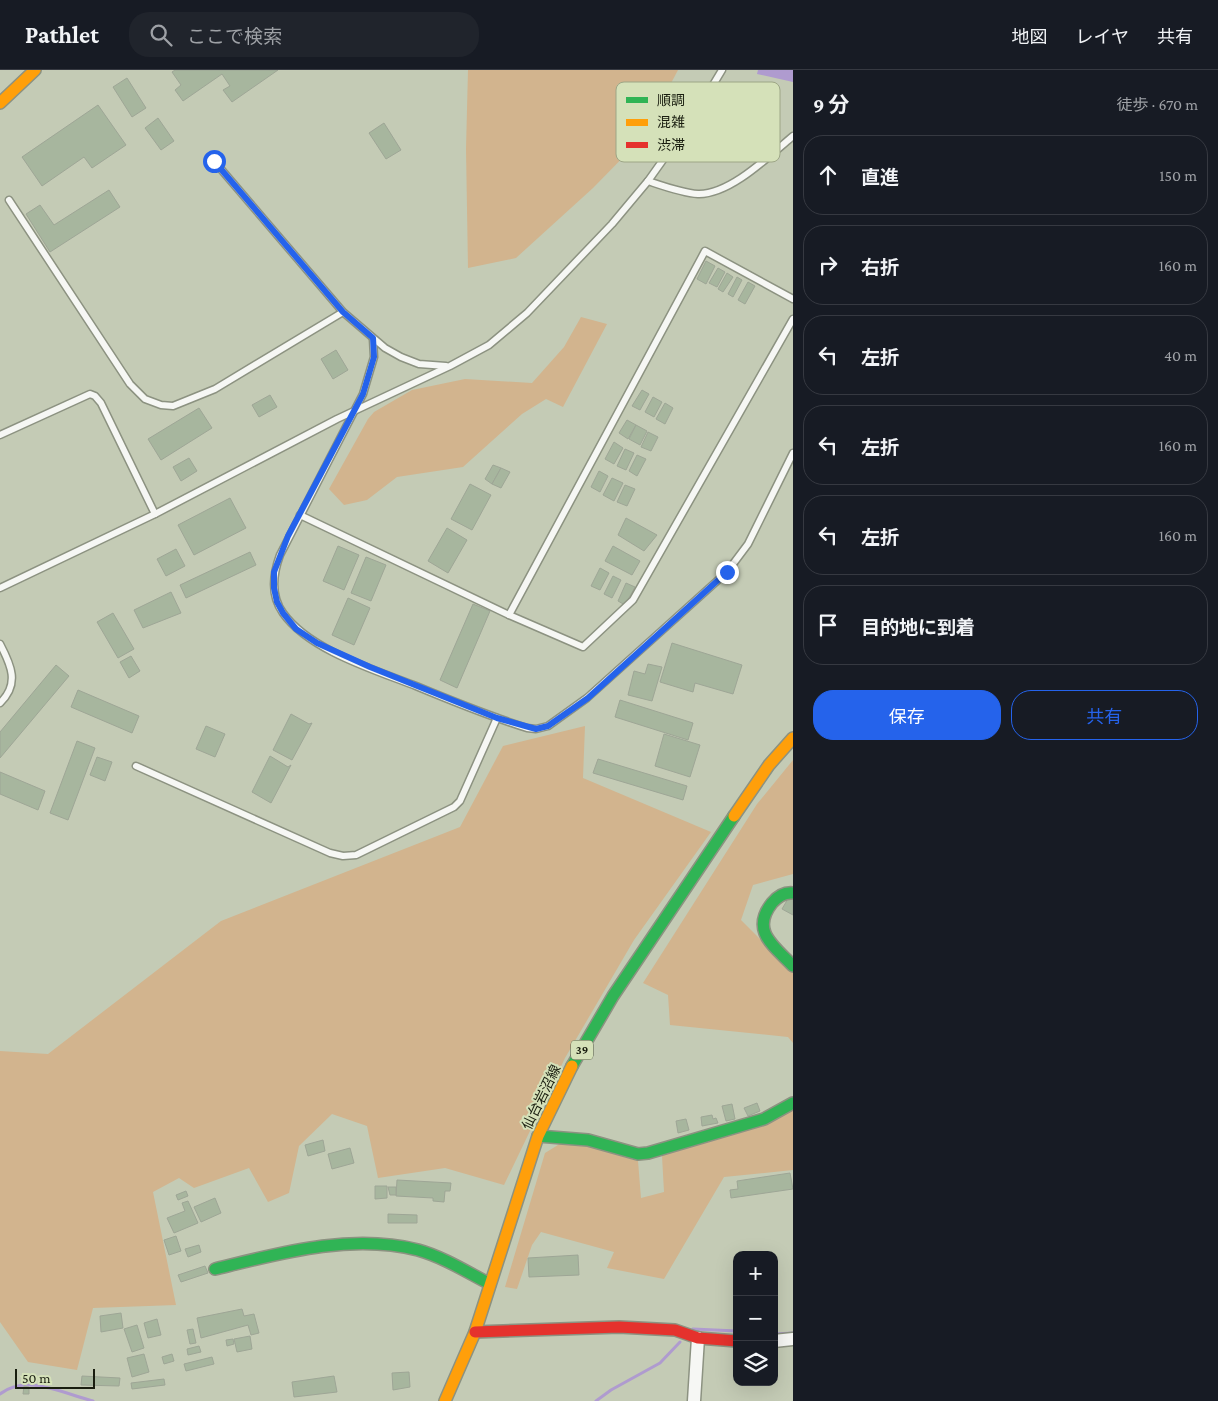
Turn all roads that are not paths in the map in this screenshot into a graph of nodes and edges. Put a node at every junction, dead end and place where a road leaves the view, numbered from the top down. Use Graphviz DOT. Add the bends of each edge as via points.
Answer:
graph roads {
  1 [pos="35,70"];
  2 [pos="722,70"];
  3 [pos="715,82"];
  4 [pos="0,104"];
  5 [pos="793,136"];
  6 [pos="780,147"];
  7 [pos="214,161"];
  8 [pos="662,162"];
  9 [pos="761,162"];
  10 [pos="648,181"];
  11 [pos="9,200"];
  12 [pos="793,299"];
  13 [pos="343,312"];
  14 [pos="793,319"];
  15 [pos="373,338"];
  16 [pos="450,366"];
  17 [pos="354,412"];
  18 [pos="0,435"];
  19 [pos="793,453"];
  20 [pos="155,514"];
  21 [pos="300,515"];
  22 [pos="0,588"];
  23 [pos="508,615"];
  24 [pos="0,644"];
  25 [pos="0,703"];
  26 [pos="497,718"];
  27 [pos="793,738"];
  28 [pos="136,766"];
  29 [pos="793,893"];
  30 [pos="793,966"];
  31 [pos="793,1103"];
  32 [pos="538,1136"];
  33 [pos="215,1269"];
  34 [pos="490,1284"];
  35 [pos="475,1332"];
  36 [pos="698,1338"];
  37 [pos="793,1339"];
  38 [pos="733,1341"];
  39 [pos="778,1341"];
  40 [pos="445,1401"];
  41 [pos="694,1401"];
  1 -- 4 [label="street"];
  2 -- 3 [label="lane"];
  5 -- 6 [label="lane"];
  7 -- 13 [label="lane"];
  8 -- 10 [label="lane"];
  9 -- 10 [label="lane" via="718,190 696,194"];
  10 -- 16 [label="lane" via="612,224 527,313 489,345"];
  11 -- 13 [label="lane" via="130,384 145,400 153,403 173,406 215,389"];
  12 -- 23 [label="lane" via="705,251"];
  13 -- 15 [label="lane"];
  14 -- 23 [label="lane" via="633,600 584,647"];
  15 -- 16 [label="lane" via="385,348 419,364"];
  15 -- 17 [label="lane" via="374,357 370,374"];
  16 -- 17 [label="lane"];
  17 -- 20 [label="lane"];
  17 -- 21 [label="lane"];
  18 -- 20 [label="lane" via="90,394 95,396"];
  19 -- 26 [label="lane" via="748,544 736,561 588,698 548,726 536,729"];
  20 -- 22 [label="lane"];
  21 -- 23 [label="lane"];
  21 -- 26 [label="lane" via="274,572 277,602 296,629 317,643 370,667"];
  24 -- 25 [label="lane" via="13,672 10,690"];
  26 -- 28 [label="lane" via="460,801 454,807 356,855 330,853"];
  27 -- 32 [label="street, 仙台岩沼線 / 39" via="747,797 613,996 565,1078"];
  29 -- 30 [label="street" via="780,894 764,917 763,929 766,940"];
  31 -- 32 [label="street" via="764,1119 648,1153 638,1154 588,1140"];
  32 -- 34 [label="street, 仙台岩沼線 / 39"];
  33 -- 34 [label="street" via="288,1253 360,1244 388,1245 420,1250"];
  34 -- 35 [label="street, 仙台岩沼線 / 39"];
  35 -- 36 [label="street" via="493,1334 619,1327 675,1330"];
  35 -- 40 [label="street, 仙台岩沼線 / 39"];
  36 -- 38 [label="street"];
  36 -- 41 [label="street"];
  37 -- 39 [label="street"];
}
